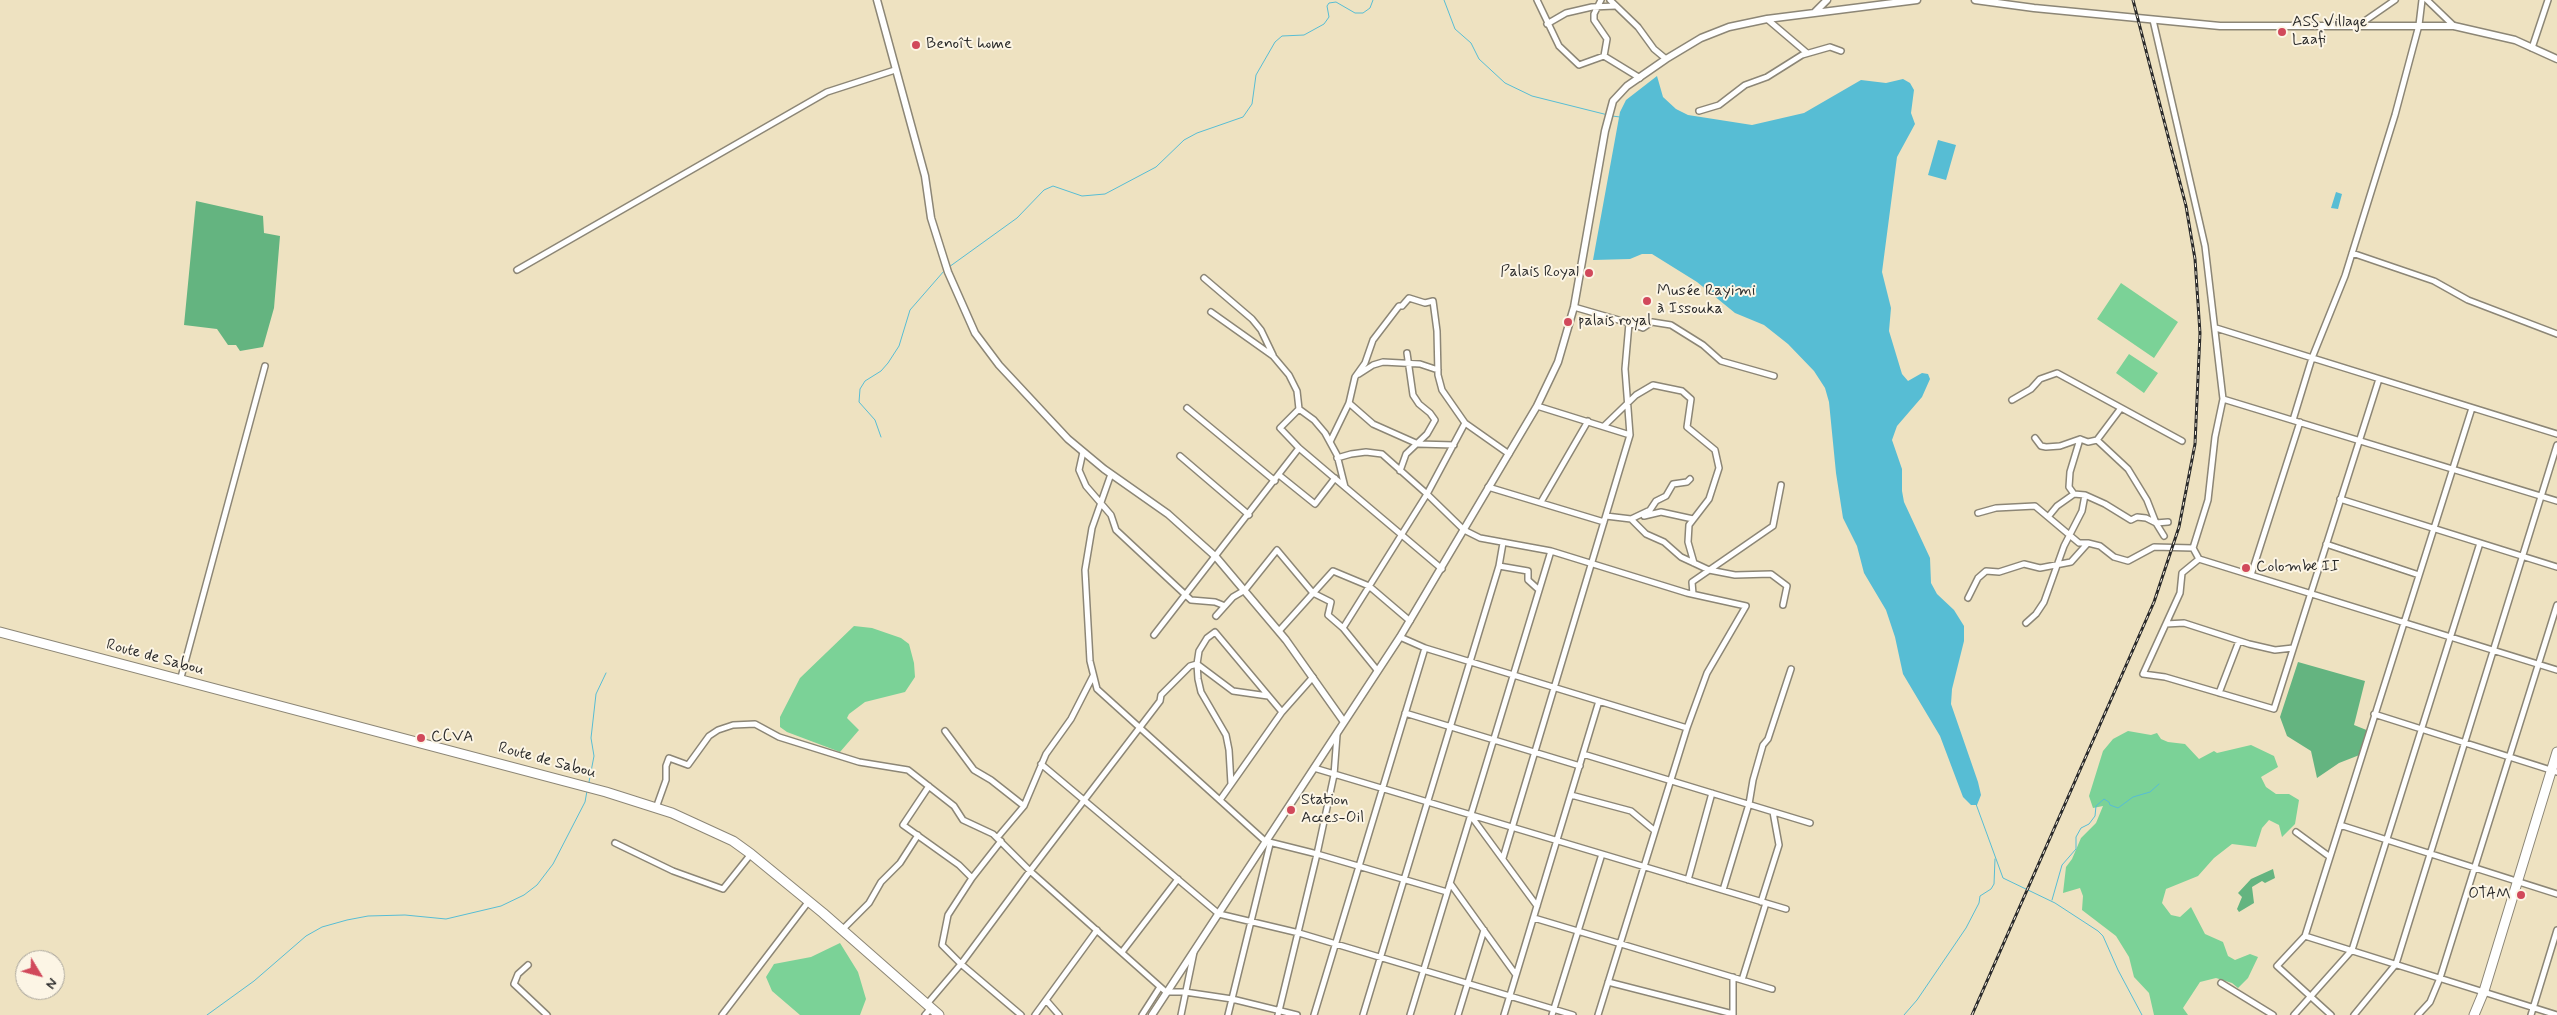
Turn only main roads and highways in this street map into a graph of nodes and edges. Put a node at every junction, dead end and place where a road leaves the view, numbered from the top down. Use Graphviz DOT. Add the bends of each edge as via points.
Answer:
graph roads {
  1 [pos="0,632"];
  2 [pos="2557,752"];
  3 [pos="2556,771"];
  4 [pos="2486,992"];
  5 [pos="928,1009"];
  6 [pos="939,1015"];
  7 [pos="2474,1015"];
  8 [pos="2480,1015"];
  1 -- 5 [label="main road, Route de Sabou" via="656,808 725,837 751,854 810,901"];
  2 -- 3 [label="main road"];
  3 -- 4 [label="main road" via="2518,882"];
  4 -- 7 [label="main road"];
  4 -- 8 [label="main road"];
  5 -- 6 [label="main road, Route de Sabou"];
}
